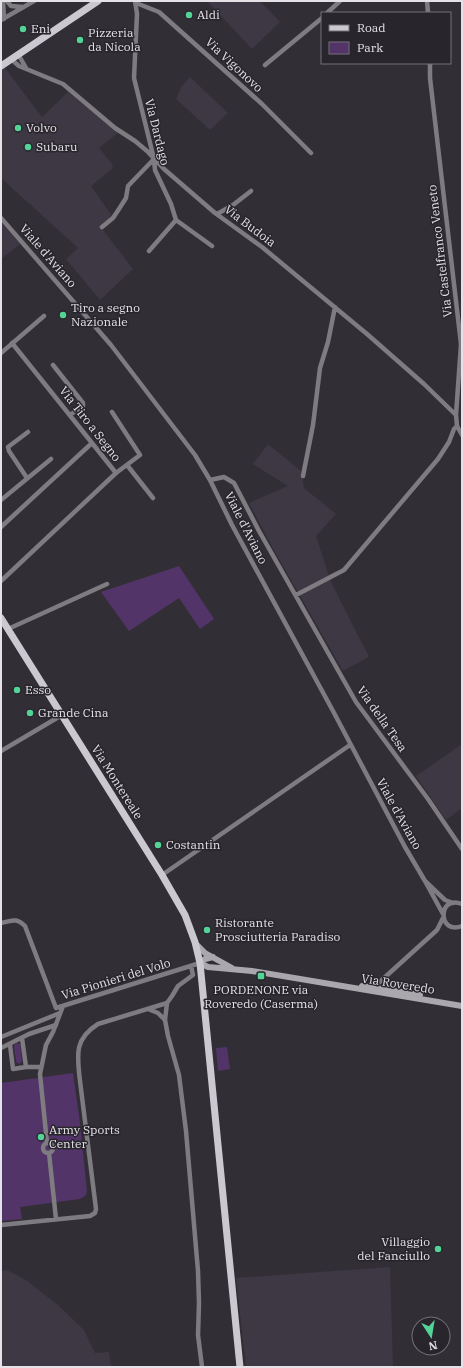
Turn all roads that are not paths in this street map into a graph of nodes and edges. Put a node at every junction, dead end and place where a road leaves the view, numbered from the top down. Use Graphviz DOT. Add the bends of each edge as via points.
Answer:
graph roads {
  1 [pos="3,1"];
  2 [pos="7,1"];
  3 [pos="34,1"];
  4 [pos="98,1"];
  5 [pos="340,1"];
  6 [pos="427,1"];
  7 [pos="136,2"];
  8 [pos="11,6"];
  9 [pos="23,7"];
  10 [pos="4,10"];
  11 [pos="328,12"];
  12 [pos="428,12"];
  13 [pos="11,15"];
  14 [pos="321,19"];
  15 [pos="2,20"];
  16 [pos="18,54"];
  17 [pos="11,59"];
  18 [pos="430,64"];
  19 [pos="265,65"];
  20 [pos="1,66"];
  21 [pos="26,68"];
  22 [pos="311,153"];
  23 [pos="154,159"];
  24 [pos="251,191"];
  25 [pos="217,214"];
  26 [pos="1,218"];
  27 [pos="176,220"];
  28 [pos="102,227"];
  29 [pos="212,246"];
  30 [pos="149,251"];
  31 [pos="335,307"];
  32 [pos="44,316"];
  33 [pos="12,343"];
  34 [pos="1,353"];
  35 [pos="53,365"];
  36 [pos="112,412"];
  37 [pos="70,415"];
  38 [pos="456,415"];
  39 [pos="457,426"];
  40 [pos="28,432"];
  41 [pos="462,435"];
  42 [pos="92,443"];
  43 [pos="51,459"];
  44 [pos="126,465"];
  45 [pos="116,473"];
  46 [pos="303,476"];
  47 [pos="27,478"];
  48 [pos="210,480"];
  49 [pos="153,498"];
  50 [pos="1,500"];
  51 [pos="1,527"];
  52 [pos="1,581"];
  53 [pos="107,584"];
  54 [pos="296,595"];
  55 [pos="1,618"];
  56 [pos="8,629"];
  57 [pos="62,716"];
  58 [pos="350,745"];
  59 [pos="1,751"];
  60 [pos="462,849"];
  61 [pos="162,875"];
  62 [pos="425,881"];
  63 [pos="453,903"];
  64 [pos="462,904"];
  65 [pos="443,916"];
  66 [pos="1,923"];
  67 [pos="462,926"];
  68 [pos="195,942"];
  69 [pos="213,957"];
  70 [pos="200,963"];
  71 [pos="191,966"];
  72 [pos="214,968"];
  73 [pos="233,969"];
  74 [pos="386,977"];
  75 [pos="202,982"];
  76 [pos="331,984"];
  77 [pos="373,988"];
  78 [pos="384,989"];
  79 [pos="404,997"];
  80 [pos="167,1003"];
  81 [pos="462,1004"];
  82 [pos="63,1006"];
  83 [pos="148,1009"];
  84 [pos="60,1013"];
  85 [pos="165,1020"];
  86 [pos="56,1025"];
  87 [pos="1,1037"];
  88 [pos="22,1038"];
  89 [pos="10,1045"];
  90 [pos="1,1048"];
  91 [pos="26,1067"];
  92 [pos="41,1067"];
  93 [pos="56,1219"];
  94 [pos="1,1225"];
  95 [pos="202,1367"];
  96 [pos="240,1367"];
  1 -- 10 [label="street"];
  2 -- 8 [label="street"];
  3 -- 9 [label="street"];
  4 -- 16 [label="main road"];
  5 -- 11 [label="street"];
  6 -- 12 [label="street"];
  7 -- 22 [label="street, Via Vigonovo" via="159,12 262,104"];
  7 -- 23 [label="street, Via Dardago" via="134,78"];
  8 -- 9 [label="street"];
  8 -- 13 [label="street"];
  9 -- 13 [label="street"];
  10 -- 13 [label="street"];
  10 -- 15 [label="street"];
  13 -- 15 [label="street"];
  14 -- 19 [label="street"];
  16 -- 17 [label="main road"];
  16 -- 21 [label="street"];
  17 -- 20 [label="main road"];
  17 -- 21 [label="street, Via Budoia"];
  18 -- 38 [label="street, Via Castelfranco Veneto" via="461,344"];
  21 -- 23 [label="street, Via Budoia" via="63,84 115,128 148,151"];
  23 -- 25 [label="street, Via Budoia"];
  23 -- 27 [label="street, Via Dardago" via="155,170"];
  23 -- 28 [label="street" via="128,186 126,198 113,218"];
  24 -- 25 [label="street"];
  25 -- 31 [label="street, Via Budoia"];
  26 -- 48 [label="street, Viale d'Aviano" via="111,345 195,455"];
  27 -- 29 [label="street"];
  27 -- 30 [label="street"];
  31 -- 38 [label="street, Via Budoia"];
  31 -- 46 [label="street" via="320,368"];
  32 -- 33 [label="street"];
  33 -- 34 [label="street"];
  33 -- 37 [label="street, Via Tiro a Segno"];
  35 -- 37 [label="street" via="83,403 83,406"];
  36 -- 44 [label="street, Via Tiro a Segno" via="140,455"];
  37 -- 42 [label="street, Via Tiro a Segno"];
  38 -- 39 [label="street, Via Castelfranco Veneto"];
  39 -- 41 [label="street, Via Castelfranco Veneto"];
  39 -- 54 [label="street" via="438,459 344,570"];
  40 -- 47 [label="street" via="8,447"];
  42 -- 45 [label="street, Via Tiro a Segno"];
  42 -- 51 [label="street"];
  43 -- 47 [label="street"];
  44 -- 45 [label="street, Via Tiro a Segno"];
  44 -- 49 [label="street"];
  45 -- 52 [label="street"];
  47 -- 50 [label="street"];
  48 -- 54 [label="street, Via della Tesa" via="224,477 234,483"];
  48 -- 58 [label="street, Viale d'Aviano"];
  53 -- 56 [label="street"];
  54 -- 60 [label="street, Via della Tesa" via="356,702"];
  55 -- 56 [label="main road, Via Montereale"];
  56 -- 57 [label="main road, Via Montereale"];
  57 -- 59 [label="street"];
  57 -- 61 [label="main road, Via Montereale"];
  58 -- 61 [label="street"];
  58 -- 62 [label="street, Viale d'Aviano"];
  61 -- 68 [label="main road, Via Montereale" via="185,915"];
  62 -- 63 [label="street, Viale d'Aviano" via="445,900"];
  62 -- 65 [label="street, Viale d'Aviano"];
  63 -- 64 [label="street, Viale d'Aviano"];
  63 -- 65 [label="street" via="446,907"];
  65 -- 67 [label="street" via="451,927"];
  65 -- 74 [label="street" via="437,930"];
  66 -- 82 [label="street, Via Pionieri del Volo" via="15,920 25,926 56,1008"];
  68 -- 69 [label="main road, Via Roveredo" via="200,949"];
  68 -- 70 [label="main road, Via Montereale"];
  69 -- 70 [label="main road"];
  69 -- 73 [label="main road, Via Roveredo"];
  70 -- 71 [label="street, Via Pionieri del Volo"];
  70 -- 72 [label="main road, Via Roveredo"];
  70 -- 75 [label="main road, Via Montereale"];
  71 -- 80 [label="street" via="193,976 178,986"];
  71 -- 82 [label="street, Via Pionieri del Volo"];
  72 -- 73 [label="main road, Via Roveredo"];
  72 -- 75 [label="main road" via="205,973"];
  73 -- 76 [label="main road, Via Roveredo"];
  74 -- 77 [label="street"];
  74 -- 78 [label="street" via="382,984"];
  75 -- 96 [label="main road, Via Montereale"];
  76 -- 77 [label="main road, Via Roveredo"];
  76 -- 79 [label="main road, Via Roveredo"];
  77 -- 78 [label="main road, Via Roveredo"];
  78 -- 79 [label="street"];
  78 -- 81 [label="main road, Via Roveredo"];
  79 -- 81 [label="main road, Via Roveredo"];
  80 -- 83 [label="street"];
  80 -- 85 [label="street"];
  82 -- 84 [label="street"];
  83 -- 85 [label="street" via="158,1013"];
  83 -- 93 [label="street" via="98,1024 82,1037 78,1060 96,1209 90,1216"];
  84 -- 86 [label="street"];
  84 -- 87 [label="street"];
  85 -- 95 [label="street" via="179,1075 187,1139 198,1271 198,1335"];
  86 -- 88 [label="street"];
  86 -- 92 [label="street" via="46,1045"];
  88 -- 89 [label="street"];
  88 -- 91 [label="street"];
  89 -- 90 [label="street"];
  89 -- 91 [label="street" via="13,1069"];
  91 -- 92 [label="street"];
  92 -- 93 [label="street" via="40,1084 47,1143 53,1148 48,1153"];
  93 -- 94 [label="street"];
}
